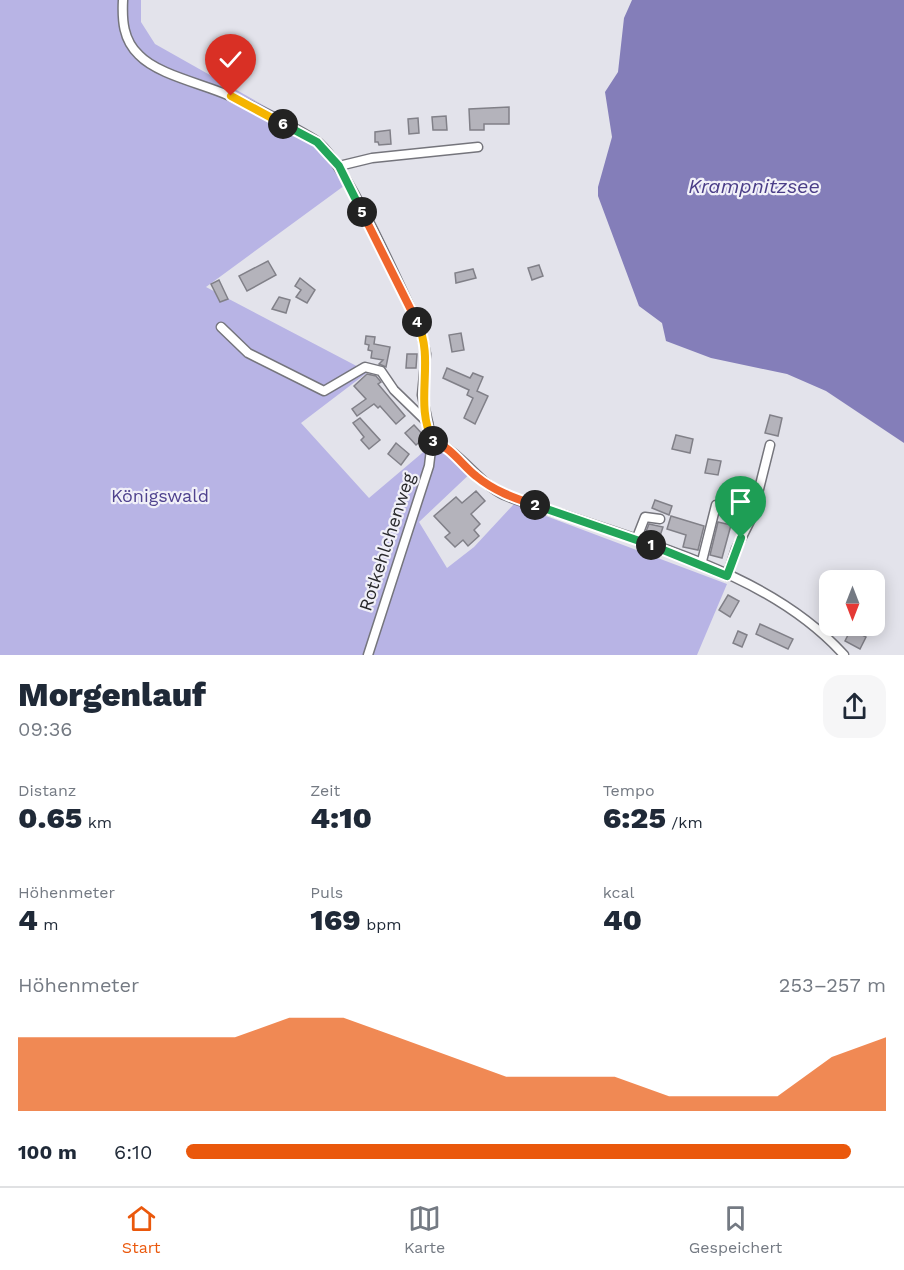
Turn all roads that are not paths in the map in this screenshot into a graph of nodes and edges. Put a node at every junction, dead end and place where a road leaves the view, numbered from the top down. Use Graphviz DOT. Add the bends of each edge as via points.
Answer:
graph roads {
  1 [pos="123,0"];
  2 [pos="478,147"];
  3 [pos="339,166"];
  4 [pos="221,327"];
  5 [pos="428,424"];
  6 [pos="432,441"];
  7 [pos="770,445"];
  8 [pos="716,505"];
  9 [pos="660,519"];
  10 [pos="636,540"];
  11 [pos="700,565"];
  12 [pos="727,576"];
  13 [pos="368,655"];
  14 [pos="844,655"];
  1 -- 3 [label="street" via="125,33 130,45 148,63 231,96 317,142"];
  2 -- 3 [label="street" via="372,158"];
  3 -- 5 [label="street" via="421,331 426,354 422,394"];
  4 -- 5 [label="street" via="248,353 324,391 365,367 381,371 393,390"];
  5 -- 6 [label="street"];
  6 -- 10 [label="street" via="442,444 503,494"];
  6 -- 13 [label="street, Rotkehlchenweg" via="429,466"];
  7 -- 12 [label="street" via="752,517"];
  8 -- 11 [label="street"];
  9 -- 10 [label="street" via="645,517"];
  10 -- 11 [label="street"];
  11 -- 12 [label="street"];
  12 -- 14 [label="street" via="806,618"];
}
